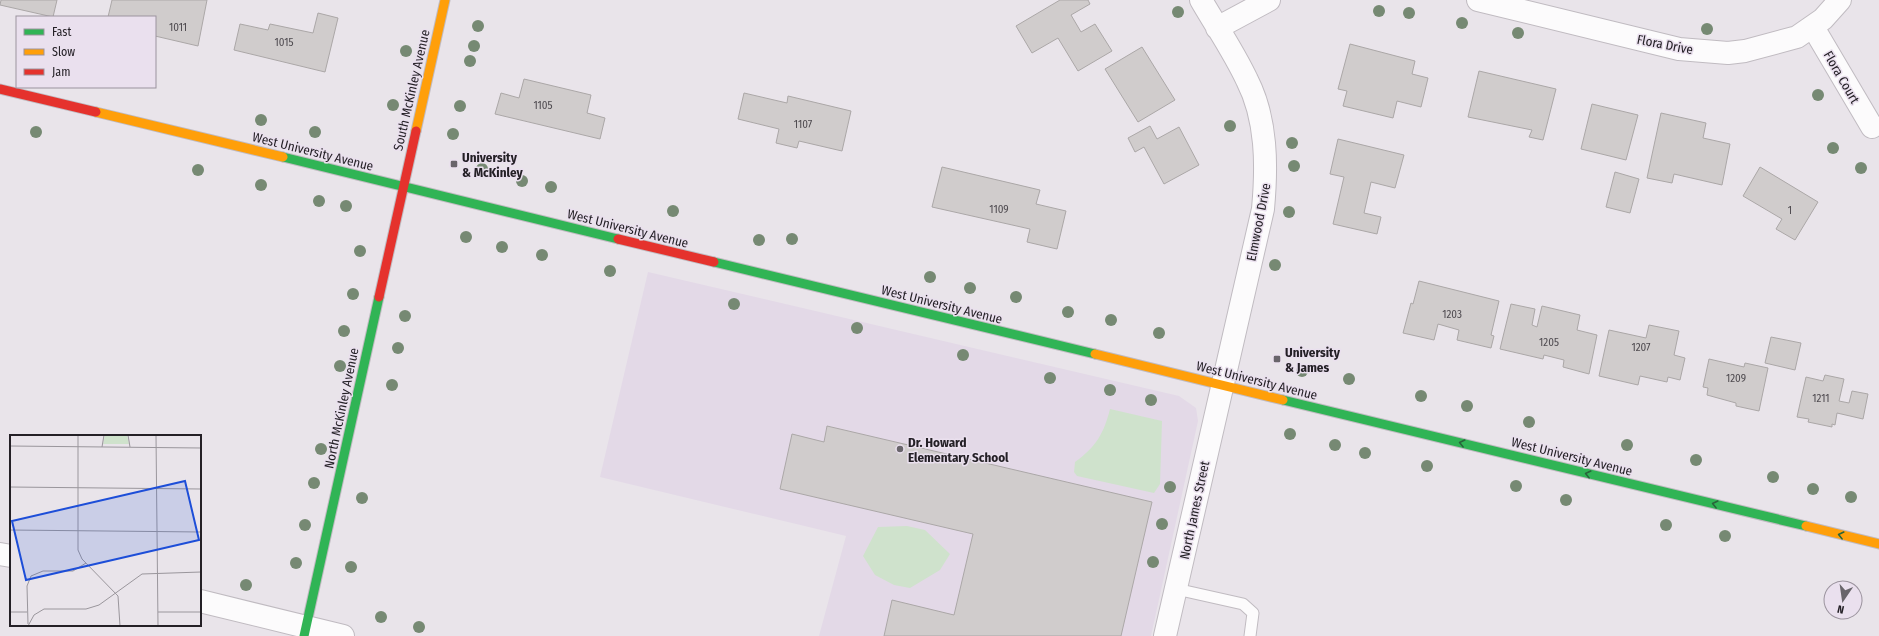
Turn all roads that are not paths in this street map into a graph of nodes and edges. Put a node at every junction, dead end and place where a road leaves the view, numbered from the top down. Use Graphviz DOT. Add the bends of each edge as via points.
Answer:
graph roads {
  1 [pos="444,0"];
  2 [pos="1201,0"];
  3 [pos="1269,0"];
  4 [pos="1478,0"];
  5 [pos="1840,0"];
  6 [pos="1813,27"];
  7 [pos="1218,28"];
  8 [pos="0,89"];
  9 [pos="1872,127"];
  10 [pos="403,186"];
  11 [pos="1222,385"];
  12 [pos="1879,544"];
  13 [pos="0,554"];
  14 [pos="10,556"];
  15 [pos="1176,589"];
  16 [pos="201,601"];
  17 [pos="305,632"];
  18 [pos="343,636"];
  19 [pos="1166,636"];
  20 [pos="1250,636"];
  1 -- 10 [label="main road, South McKinley Avenue"];
  2 -- 7 [label="street, Elmwood Drive"];
  3 -- 7 [label="street"];
  4 -- 6 [label="street, Flora Drive" via="1679,49 1728,53 1796,37"];
  5 -- 6 [label="street, Flora Drive" via="1823,20"];
  6 -- 9 [label="street, Flora Court"];
  7 -- 11 [label="street, Elmwood Drive" via="1247,80 1254,98 1264,137 1266,177 1263,209"];
  8 -- 10 [label="main road, West University Avenue"];
  10 -- 11 [label="main road, West University Avenue"];
  10 -- 17 [label="main road, North McKinley Avenue"];
  12 -- 11 [label="main road, West University Avenue, one-way"];
  11 -- 15 [label="street, North James Street"];
  13 -- 14 [label="street"];
  15 -- 19 [label="street, North James Street"];
  15 -- 20 [label="lane" via="1243,604 1253,613"];
  16 -- 17 [label="street"];
  17 -- 18 [label="street"];
}
